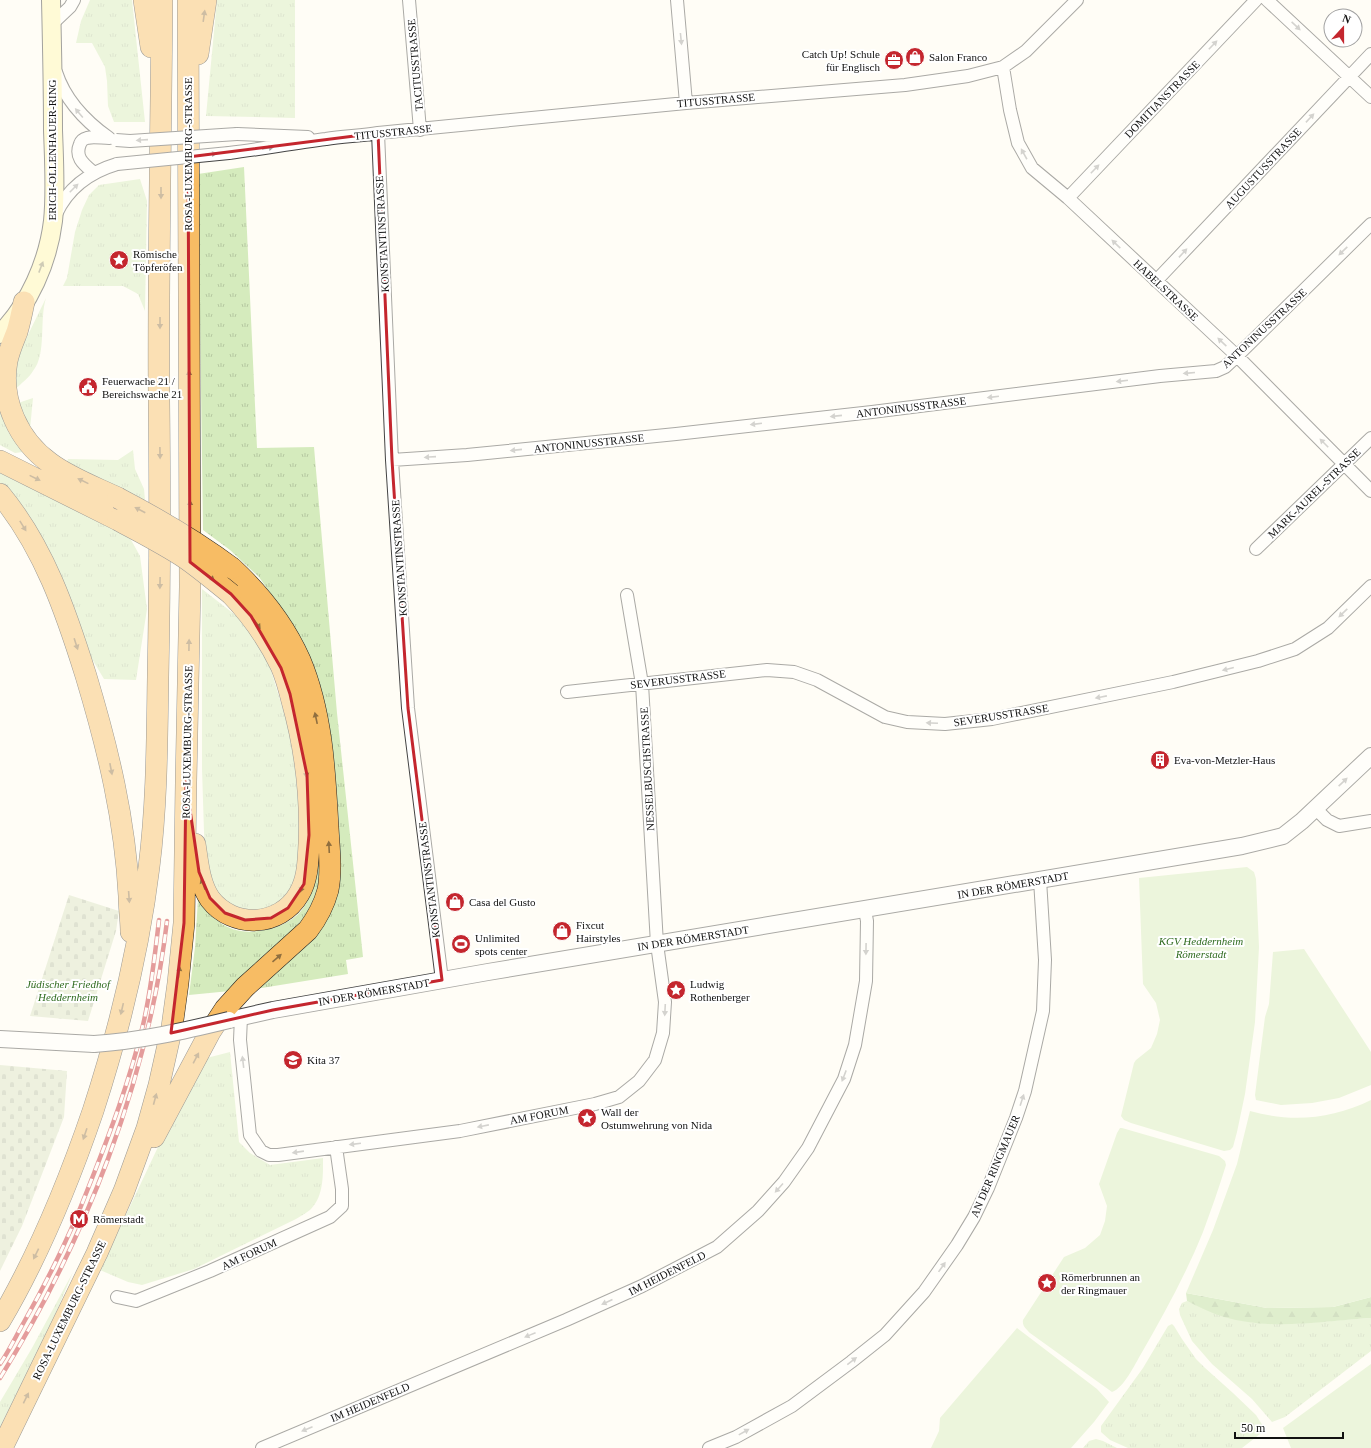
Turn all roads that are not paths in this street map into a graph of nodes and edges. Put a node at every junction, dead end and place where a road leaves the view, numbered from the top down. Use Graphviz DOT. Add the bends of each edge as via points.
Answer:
graph roads {
  1 [pos="51,0"];
  2 [pos="74,0"];
  3 [pos="144,0"];
  4 [pos="162,0"];
  5 [pos="188,0"];
  6 [pos="206,0"];
  7 [pos="409,0"];
  8 [pos="677,0"];
  9 [pos="1078,0"];
  10 [pos="1256,0"];
  11 [pos="1267,0"];
  12 [pos="51,25"];
  13 [pos="1371,54"];
  14 [pos="52,57"];
  15 [pos="1003,68"];
  16 [pos="1350,76"];
  17 [pos="1371,97"];
  18 [pos="686,103"];
  19 [pos="188,109"];
  20 [pos="161,120"];
  21 [pos="420,130"];
  22 [pos="378,134"];
  23 [pos="327,138"];
  24 [pos="112,139"];
  25 [pos="94,173"];
  26 [pos="1068,198"];
  27 [pos="53,220"];
  28 [pos="1371,224"];
  29 [pos="1156,281"];
  30 [pos="24,302"];
  31 [pos="0,334"];
  32 [pos="1237,356"];
  33 [pos="1371,438"];
  34 [pos="0,460"];
  35 [pos="392,460"];
  36 [pos="1345,464"];
  37 [pos="1371,490"];
  38 [pos="0,494"];
  39 [pos="1256,548"];
  40 [pos="1371,586"];
  41 [pos="627,595"];
  42 [pos="642,684"];
  43 [pos="567,692"];
  44 [pos="1371,756"];
  45 [pos="186,782"];
  46 [pos="1315,808"];
  47 [pos="1371,821"];
  48 [pos="1040,880"];
  49 [pos="865,910"];
  50 [pos="657,944"];
  51 [pos="131,971"];
  52 [pos="442,980"];
  53 [pos="235,1018"];
  54 [pos="0,1039"];
  55 [pos="336,1147"];
  56 [pos="124,1191"];
  57 [pos="117,1297"];
  58 [pos="0,1321"];
  59 [pos="5,1441"];
  60 [pos="262,1448"];
  61 [pos="709,1448"];
  1 -- 12 [label="main road, ERICH-OLLENHAUER-RING"];
  2 -- 12 [label="street"];
  3 -- 20 [label="highway"];
  4 -- 20 [label="highway"];
  5 -- 19 [label="highway, ROSA-LUXEMBURG-STRASSE"];
  19 -- 6 [label="highway, one-way"];
  7 -- 21 [label="street, TACITUSSTRASSE"];
  8 -- 18 [label="street, one-way"];
  9 -- 15 [label="street, TITUSSTRASSE" via="1026,52"];
  26 -- 10 [label="street, DOMITIANSTRASSE, one-way"];
  11 -- 16 [label="street, one-way"];
  12 -- 14 [label="main road, ERICH-OLLENHAUER-RING"];
  13 -- 16 [label="street, AUGUSTUSSTRASSE"];
  24 -- 14 [label="street, one-way" via="95,129 72,104 63,89"];
  14 -- 27 [label="main road, ERICH-OLLENHAUER-RING"];
  15 -- 18 [label="street, TITUSSTRASSE" via="905,85"];
  26 -- 15 [label="street, HABELSTRASSE, one-way" via="1032,168 1018,143"];
  16 -- 17 [label="street"];
  29 -- 16 [label="street, AUGUSTUSSTRASSE, one-way"];
  18 -- 21 [label="street, TITUSSTRASSE"];
  45 -- 19 [label="highway, ROSA-LUXEMBURG-STRASSE, one-way" via="190,587"];
  20 -- 51 [label="highway, one-way" via="161,569 156,779 150,863"];
  21 -- 22 [label="street, TITUSSTRASSE"];
  22 -- 23 [label="street, TITUSSTRASSE"];
  22 -- 35 [label="street, KONSTANTINSTRASSE"];
  23 -- 24 [label="street, TITUSSTRASSE, one-way, bridge" via="237,134 130,141"];
  25 -- 23 [label="street, TITUSSTRASSE, one-way, bridge" via="117,164 263,149"];
  24 -- 25 [label="street, TITUSSTRASSE" via="82,140 78,150 80,159"];
  27 -- 25 [label="street, TITUSSTRASSE, one-way" via="69,193"];
  29 -- 26 [label="street, HABELSTRASSE, one-way"];
  30 -- 27 [label="main road, ERICH-OLLENHAUER-RING, one-way" via="42,265"];
  28 -- 32 [label="street, ANTONINUSSTRASSE, one-way"];
  32 -- 29 [label="street, HABELSTRASSE, one-way"];
  30 -- 31 [label="main road, ERICH-OLLENHAUER-RING"];
  56 -- 30 [label="highway, one-way, bridge" via="218,1019 245,986 308,930 321,911 328,889 330,862 326,784 320,736 309,684 299,659 276,617 255,591 232,568 185,535 46,460 32,447 15,422 7,397 6,372"];
  32 -- 35 [label="street, ANTONINUSSTRASSE, one-way" via="1216,371 676,434"];
  36 -- 32 [label="street, HABELSTRASSE, one-way"];
  33 -- 36 [label="street, MARK-AUREL-STRASSE"];
  34 -- 45 [label="highway, one-way, bridge" via="118,520 185,558 231,594 251,616 268,641 281,668 297,720 307,775 308,859 300,894 288,908 271,918 254,921 234,918 216,906 199,872"];
  35 -- 52 [label="street, KONSTANTINSTRASSE" via="408,708"];
  36 -- 37 [label="street, HABELSTRASSE"];
  36 -- 39 [label="street, MARK-AUREL-STRASSE"];
  38 -- 51 [label="highway, one-way" via="29,535 54,582 100,722 125,839 131,924"];
  40 -- 42 [label="street, SEVERUSSTRASSE, one-way" via="1328,628 1294,649 1258,661 1173,682 992,719 945,724 908,722 885,717 817,680 794,672 735,672"];
  41 -- 42 [label="street, NESSELBUSCHSTRASSE"];
  42 -- 43 [label="street, SEVERUSSTRASSE"];
  42 -- 50 [label="street, NESSELBUSCHSTRASSE"];
  46 -- 44 [label="street, IN DER RÖMERSTADT, one-way"];
  56 -- 45 [label="highway, ROSA-LUXEMBURG-STRASSE, one-way" via="153,1106 172,1027 184,923"];
  46 -- 47 [label="street" via="1327,820 1339,826"];
  46 -- 48 [label="street, IN DER RÖMERSTADT" via="1283,836 1210,852"];
  48 -- 49 [label="street, IN DER RÖMERSTADT"];
  61 -- 48 [label="street, AN DER RINGMAUER, one-way" via="736,1437 792,1406 884,1335 924,1292 974,1217 1013,1128 1025,1091 1043,1011 1045,960"];
  49 -- 50 [label="street, IN DER RÖMERSTADT"];
  49 -- 60 [label="street, IM HEIDENFELD, one-way" via="866,981 855,1045 844,1079 808,1148 784,1182 758,1212 717,1247 642,1286"];
  50 -- 52 [label="street, IN DER RÖMERSTADT"];
  50 -- 55 [label="street, AM FORUM, one-way" via="665,1002 663,1033 655,1060 639,1081 619,1097 460,1131"];
  51 -- 58 [label="highway, one-way" via="107,1067 84,1136 35,1256"];
  52 -- 53 [label="street, IN DER RÖMERSTADT"];
  53 -- 54 [label="street, IN DER RÖMERSTADT, bridge" via="138,1040 94,1044"];
  55 -- 53 [label="street, AM FORUM, one-way" via="269,1155 256,1145 250,1135 240,1040"];
  55 -- 57 [label="street, AM FORUM" via="342,1206 330,1216 210,1271 136,1301"];
  59 -- 56 [label="highway, ROSA-LUXEMBURG-STRASSE, one-way" via="97,1253"];
}
